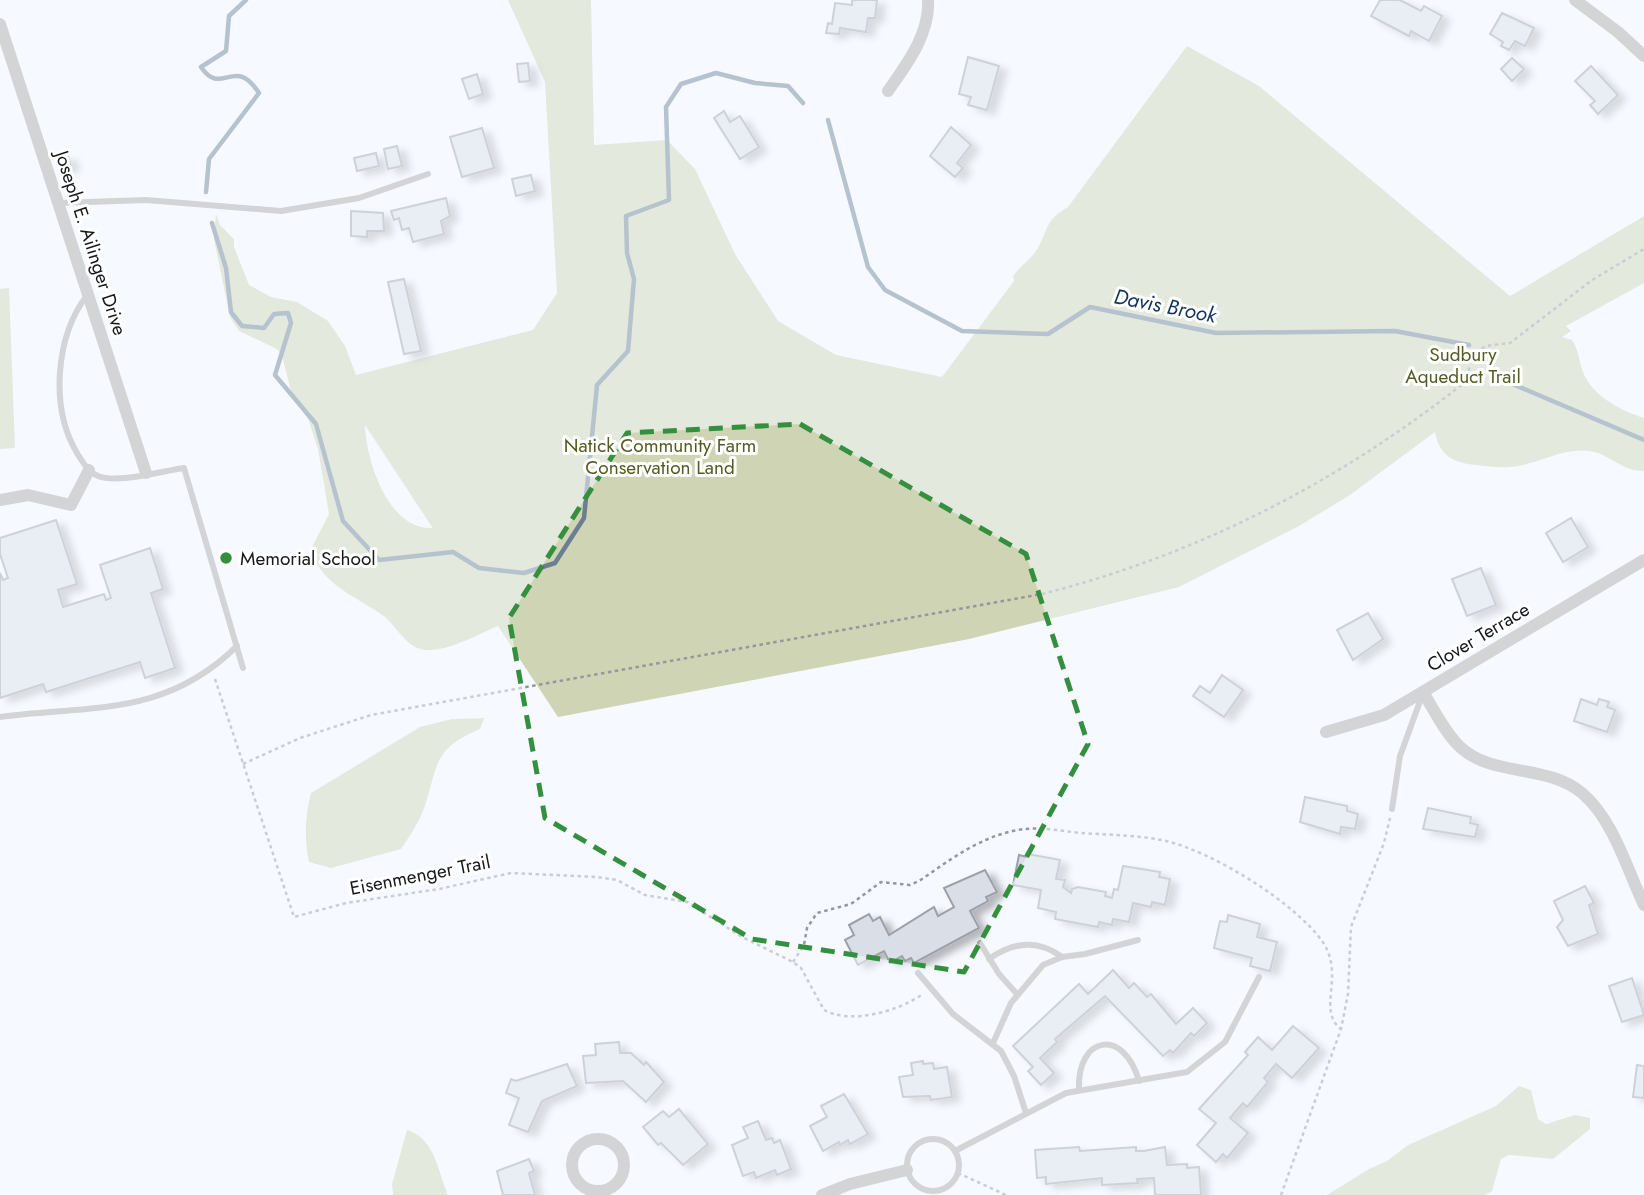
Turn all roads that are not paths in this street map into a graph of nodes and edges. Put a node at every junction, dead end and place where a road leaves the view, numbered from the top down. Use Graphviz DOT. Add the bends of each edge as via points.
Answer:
graph roads {
  1 [pos="928,0"];
  2 [pos="1576,0"];
  3 [pos="0,24"];
  4 [pos="1644,56"];
  5 [pos="888,91"];
  6 [pos="428,174"];
  7 [pos="59,204"];
  8 [pos="88,294"];
  9 [pos="89,470"];
  10 [pos="146,473"];
  11 [pos="0,500"];
  12 [pos="1644,560"];
  13 [pos="237,646"];
  14 [pos="243,668"];
  15 [pos="1423,692"];
  16 [pos="0,717"];
  17 [pos="1326,732"];
  18 [pos="1392,809"];
  19 [pos="1644,905"];
  20 [pos="1138,940"];
  21 [pos="980,943"];
  22 [pos="1062,957"];
  23 [pos="989,959"];
  24 [pos="918,973"];
  25 [pos="1259,977"];
  26 [pos="1017,994"];
  27 [pos="993,1043"];
  28 [pos="1139,1081"];
  29 [pos="1079,1089"];
  30 [pos="1026,1113"];
  31 [pos="955,1152"];
  32 [pos="907,1170"];
  33 [pos="611,1192"];
  34 [pos="822,1195"];
  1 -- 5 [label="street" via="922,37"];
  2 -- 4 [label="street"];
  3 -- 7 [label="street, Joseph E. Ailinger Drive"];
  6 -- 7 [label="lane" via="359,198 281,211 146,200"];
  7 -- 8 [label="street, Joseph E. Ailinger Drive"];
  8 -- 9 [label="lane" via="69,334 58,397 65,428"];
  8 -- 10 [label="street, Joseph E. Ailinger Drive"];
  9 -- 10 [label="lane" via="113,479"];
  9 -- 11 [label="street" via="71,505 28,495"];
  10 -- 13 [label="lane" via="184,468"];
  12 -- 15 [label="street, Clover Terrace"];
  13 -- 14 [label="lane"];
  13 -- 16 [label="lane" via="178,690 141,702"];
  15 -- 17 [label="street, Clover Terrace" via="1365,723"];
  15 -- 18 [label="lane" via="1400,756"];
  15 -- 19 [label="street" via="1448,732 1472,755 1556,778 1583,794 1605,822"];
  20 -- 22 [label="lane"];
  21 -- 23 [label="lane"];
  22 -- 23 [label="lane" via="1047,947 1025,944"];
  22 -- 26 [label="lane" via="1043,965"];
  23 -- 26 [label="lane"];
  24 -- 27 [label="lane" via="953,1014"];
  25 -- 28 [label="lane" via="1233,1032 1208,1058 1187,1072"];
  26 -- 27 [label="lane"];
  27 -- 30 [label="lane" via="1008,1060"];
  28 -- 29 [label="lane"];
  28 -- 29 [label="lane" via="1129,1055 1106,1045 1083,1060"];
  29 -- 30 [label="lane"];
  30 -- 31 [label="lane"];
  31 -- 32 [label="lane" via="942,1141 926,1140 909,1153"];
  31 -- 32 [label="lane" via="958,1172 949,1187 929,1192 912,1182"];
  32 -- 34 [label="street"];
  33 -- 33 [label="street" via="584,1189 573,1176 571,1161 584,1143 599,1139 620,1151 622,1175"];
}
